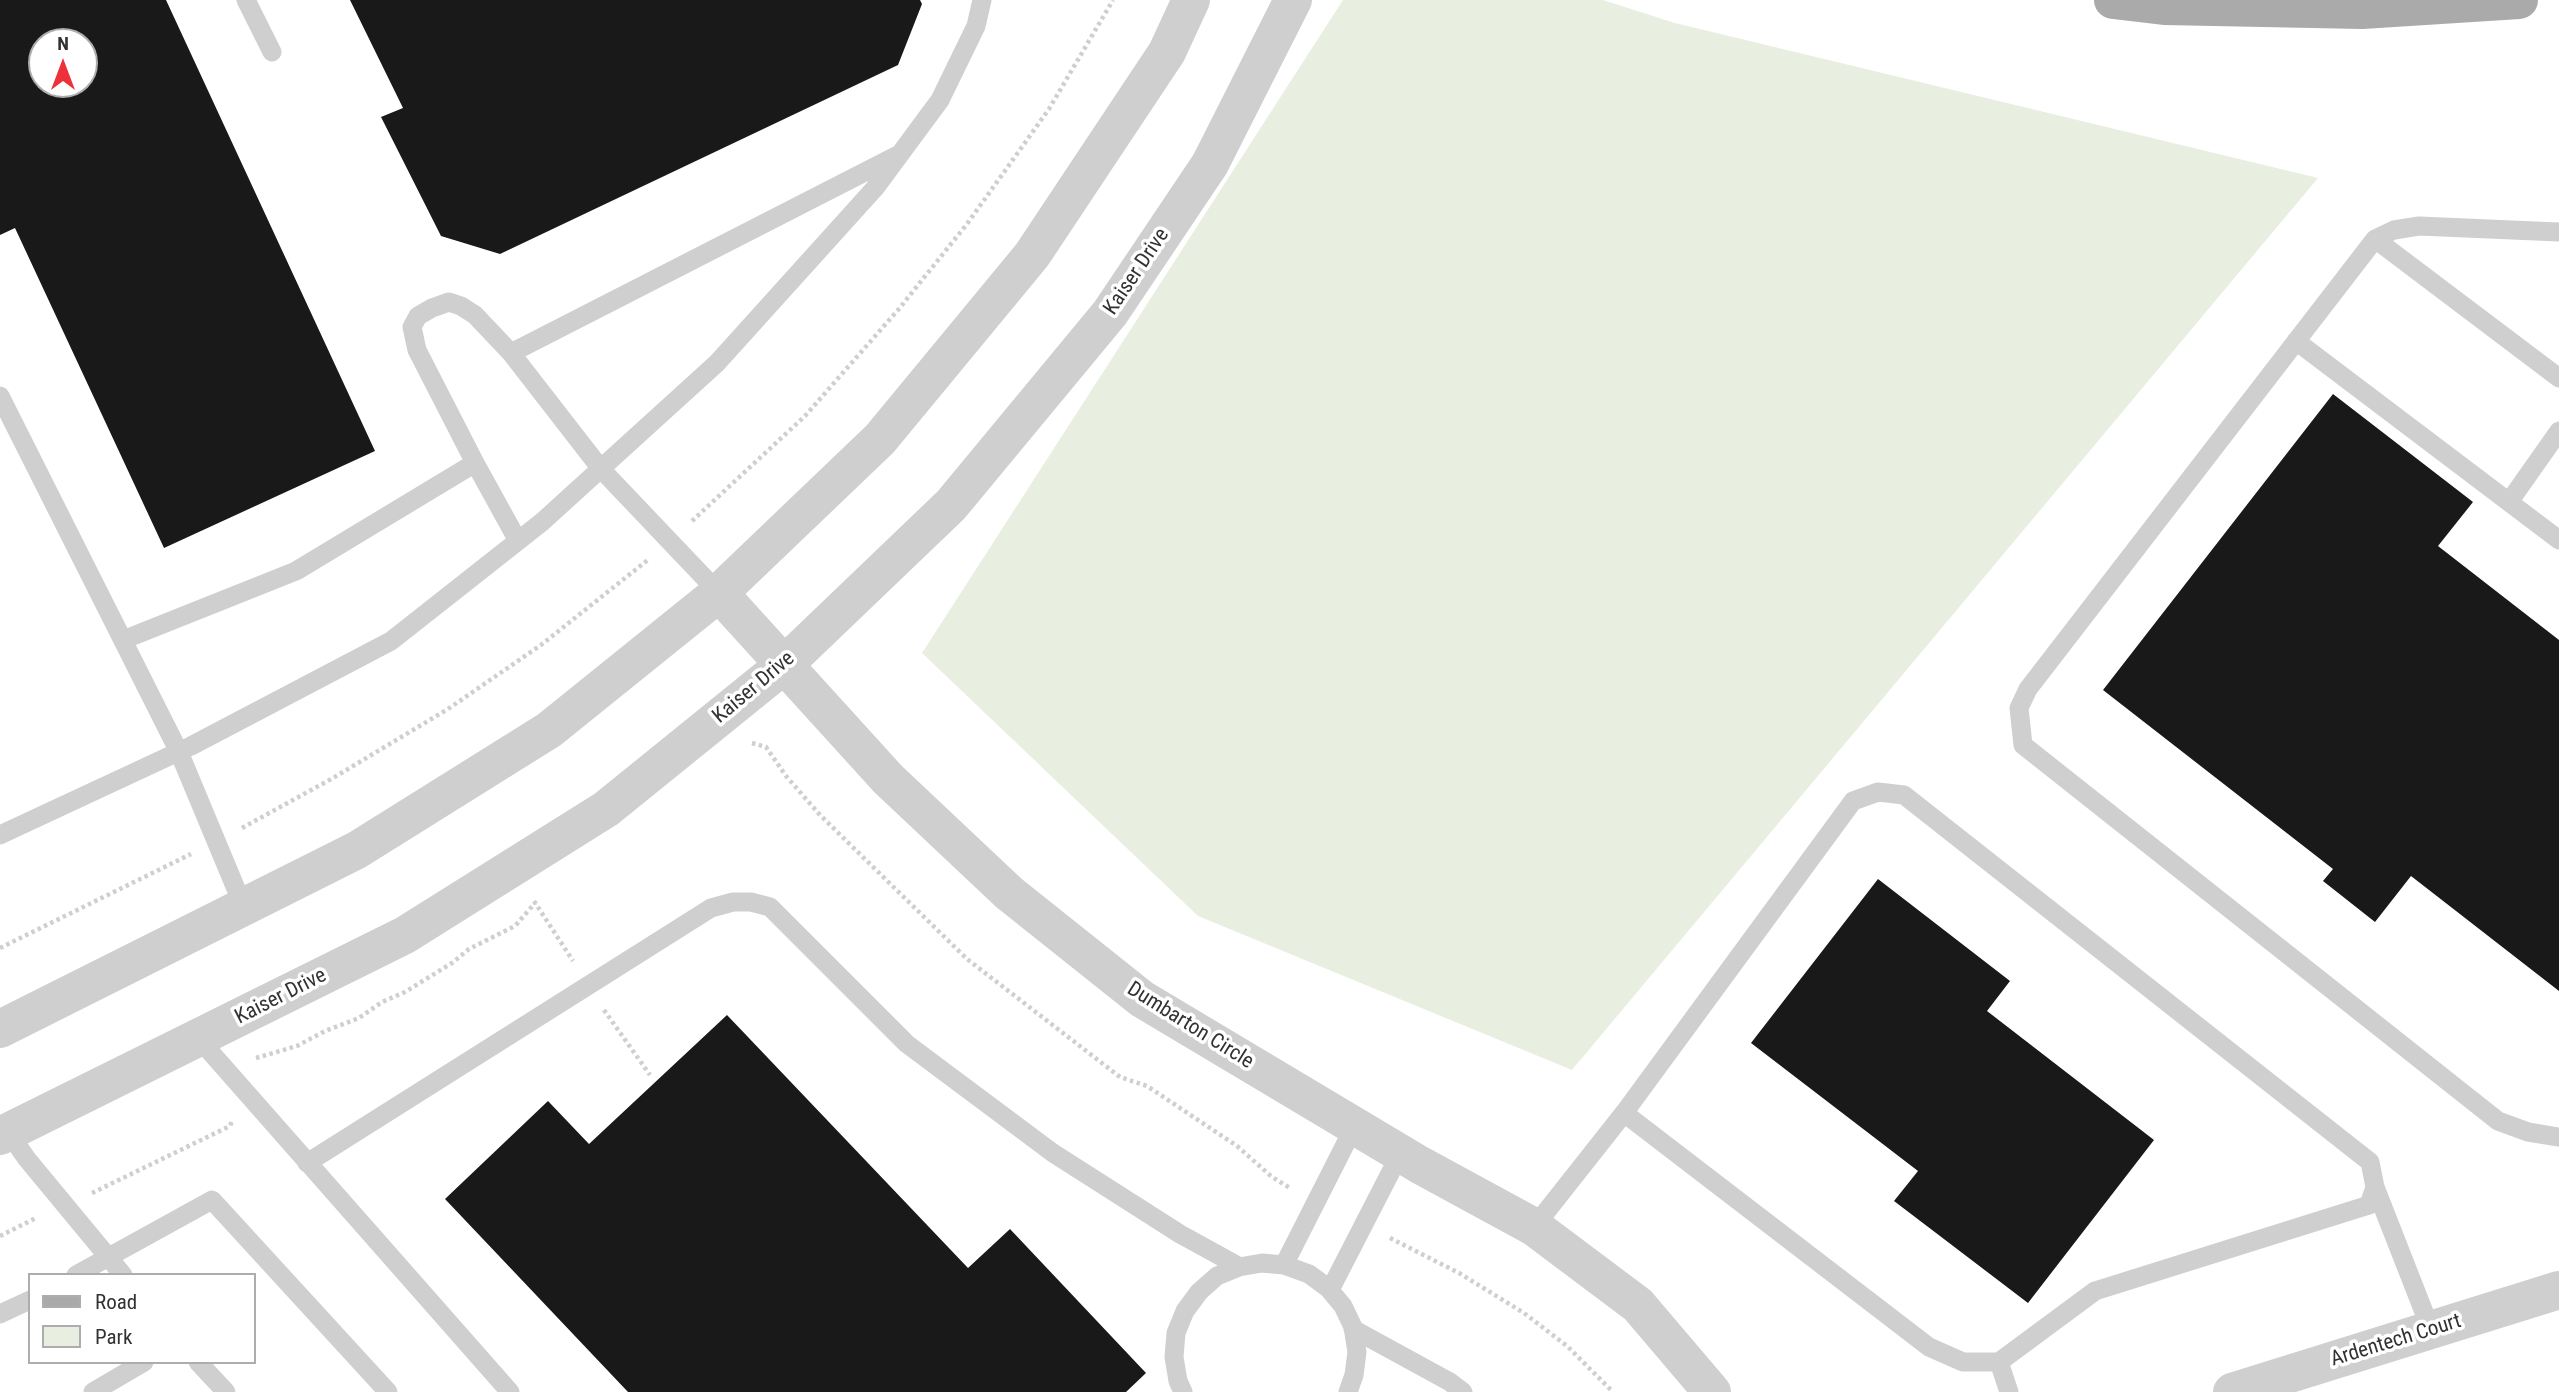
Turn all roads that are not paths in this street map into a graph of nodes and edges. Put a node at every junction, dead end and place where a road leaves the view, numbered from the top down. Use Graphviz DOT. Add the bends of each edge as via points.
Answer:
graph roads {
  1 [pos="246,0"];
  2 [pos="982,0"];
  3 [pos="1191,0"];
  4 [pos="1293,0"];
  5 [pos="2113,0"];
  6 [pos="2519,0"];
  7 [pos="272,52"];
  8 [pos="900,154"];
  9 [pos="2559,232"];
  10 [pos="2375,239"];
  11 [pos="2297,341"];
  12 [pos="511,353"];
  13 [pos="2559,378"];
  14 [pos="0,396"];
  15 [pos="2559,431"];
  16 [pos="474,463"];
  17 [pos="601,469"];
  18 [pos="2509,502"];
  19 [pos="2559,540"];
  20 [pos="518,541"];
  21 [pos="719,593"];
  22 [pos="123,640"];
  23 [pos="783,666"];
  24 [pos="179,752"];
  25 [pos="0,835"];
  26 [pos="244,908"];
  27 [pos="0,1029"];
  28 [pos="199,1039"];
  29 [pos="1624,1114"];
  30 [pos="1354,1127"];
  31 [pos="4,1134"];
  32 [pos="2559,1137"];
  33 [pos="1401,1154"];
  34 [pos="307,1163"];
  35 [pos="2375,1187"];
  36 [pos="1534,1227"];
  37 [pos="108,1256"];
  38 [pos="1284,1265"];
  39 [pos="1240,1267"];
  40 [pos="79,1273"];
  41 [pos="121,1273"];
  42 [pos="1330,1290"];
  43 [pos="2559,1290"];
  44 [pos="28,1301"];
  45 [pos="0,1314"];
  46 [pos="1353,1329"];
  47 [pos="2431,1330"];
  48 [pos="1999,1362"];
  49 [pos="141,1364"];
  50 [pos="200,1364"];
  51 [pos="93,1392"];
  52 [pos="226,1392"];
  53 [pos="388,1392"];
  54 [pos="510,1392"];
  55 [pos="1183,1392"];
  56 [pos="1348,1392"];
  57 [pos="1464,1392"];
  58 [pos="1712,1392"];
  59 [pos="2009,1392"];
  60 [pos="2232,1392"];
  1 -- 7 [label="lane"];
  2 -- 8 [label="lane" via="976,26 940,100"];
  3 -- 21 [label="street" via="1167,52 1032,255 880,439"];
  4 -- 23 [label="street, Kaiser Drive" via="1210,164 1110,313 951,505"];
  5 -- 6 [label="main road" via="2164,6 2362,10"];
  8 -- 12 [label="lane"];
  8 -- 17 [label="lane" via="875,188 717,363"];
  9 -- 10 [label="lane" via="2419,226"];
  10 -- 11 [label="lane"];
  10 -- 13 [label="lane"];
  11 -- 18 [label="lane"];
  11 -- 32 [label="lane" via="2028,689 2019,708 2023,745 2498,1121"];
  12 -- 16 [label="lane" via="474,315 449,302 418,316 412,327 417,350"];
  12 -- 17 [label="lane"];
  14 -- 22 [label="lane"];
  15 -- 18 [label="lane"];
  16 -- 20 [label="lane"];
  16 -- 22 [label="lane" via="296,571"];
  17 -- 20 [label="lane"];
  17 -- 21 [label="lane"];
  18 -- 19 [label="lane"];
  20 -- 24 [label="lane" via="391,641"];
  21 -- 23 [label="street, Dumbarton Circle"];
  21 -- 26 [label="street" via="550,730 357,850"];
  22 -- 24 [label="lane"];
  23 -- 28 [label="street, Kaiser Drive" via="606,809 405,934"];
  23 -- 30 [label="street, Dumbarton Circle" via="888,779 1009,894 1142,999"];
  24 -- 25 [label="lane"];
  24 -- 26 [label="lane"];
  26 -- 27 [label="street"];
  28 -- 31 [label="street, Kaiser Drive"];
  28 -- 34 [label="lane"];
  29 -- 35 [label="lane" via="1853,801 1878,792 1904,795 2370,1162"];
  29 -- 36 [label="lane"];
  29 -- 48 [label="lane" via="1928,1347 1963,1362"];
  30 -- 33 [label="street, Dumbarton Circle"];
  30 -- 38 [label="lane"];
  31 -- 37 [label="lane"];
  33 -- 36 [label="street, Dumbarton Circle"];
  33 -- 42 [label="lane"];
  34 -- 39 [label="lane" via="711,908 751,902 770,907 907,1044 1043,1145 1180,1234"];
  34 -- 54 [label="lane"];
  35 -- 47 [label="lane"];
  35 -- 48 [label="lane" via="2369,1205 2095,1291"];
  36 -- 58 [label="street, Dumbarton Circle" via="1638,1305"];
  37 -- 40 [label="lane"];
  37 -- 41 [label="lane"];
  37 -- 53 [label="lane" via="212,1200"];
  38 -- 39 [label="lane"];
  38 -- 42 [label="lane" via="1309,1273"];
  39 -- 55 [label="lane" via="1217,1276 1185,1311 1174,1357"];
  42 -- 46 [label="lane"];
  43 -- 47 [label="street, Ardentech Court"];
  44 -- 45 [label="lane"];
  46 -- 56 [label="lane" via="1357,1352"];
  46 -- 57 [label="lane"];
  47 -- 60 [label="street, Ardentech Court"];
  48 -- 59 [label="lane"];
  49 -- 51 [label="lane"];
  50 -- 52 [label="lane"];
}
